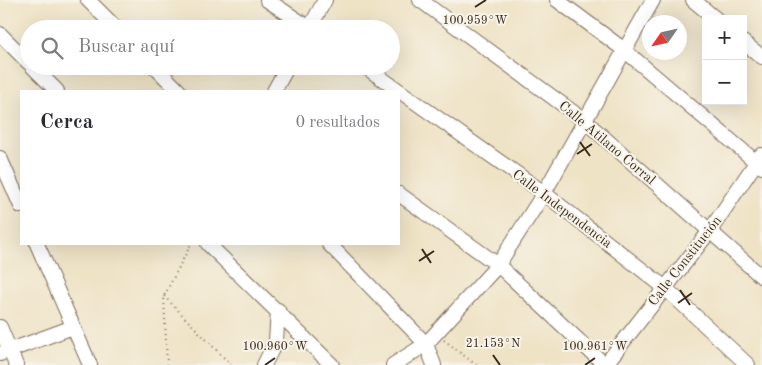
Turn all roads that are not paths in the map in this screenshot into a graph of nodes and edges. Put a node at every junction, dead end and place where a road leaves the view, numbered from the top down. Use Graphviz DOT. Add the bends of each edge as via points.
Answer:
graph roads {
  1 [pos="88,0"];
  2 [pos="267,0"];
  3 [pos="325,0"];
  4 [pos="420,0"];
  5 [pos="557,0"];
  6 [pos="653,0"];
  7 [pos="693,0"];
  8 [pos="711,15"];
  9 [pos="108,20"];
  10 [pos="298,20"];
  11 [pos="314,20"];
  12 [pos="0,34"];
  13 [pos="747,45"];
  14 [pos="623,49"];
  15 [pos="20,54"];
  16 [pos="762,57"];
  17 [pos="41,75"];
  18 [pos="163,75"];
  19 [pos="283,75"];
  20 [pos="377,75"];
  21 [pos="56,90"];
  22 [pos="178,90"];
  23 [pos="275,90"];
  24 [pos="398,90"];
  25 [pos="400,91"];
  26 [pos="585,121"];
  27 [pos="0,158"];
  28 [pos="760,161"];
  29 [pos="5,181"];
  30 [pos="544,193"];
  31 [pos="400,195"];
  32 [pos="20,204"];
  33 [pos="709,232"];
  34 [pos="38,245"];
  35 [pos="209,245"];
  36 [pos="330,245"];
  37 [pos="498,265"];
  38 [pos="762,278"];
  39 [pos="664,287"];
  40 [pos="278,310"];
  41 [pos="0,327"];
  42 [pos="73,327"];
  43 [pos="431,338"];
  44 [pos="5,352"];
  45 [pos="16,365"];
  46 [pos="90,365"];
  47 [pos="264,365"];
  48 [pos="332,365"];
  49 [pos="392,365"];
  50 [pos="434,365"];
  51 [pos="605,365"];
  52 [pos="748,365"];
  1 -- 9 [label="street"];
  2 -- 10 [label="street"];
  3 -- 11 [label="street"];
  4 -- 26 [label="street, Calle Atilano Corral"];
  5 -- 14 [label="street"];
  6 -- 14 [label="street"];
  7 -- 8 [label="street"];
  12 -- 15 [label="street"];
  13 -- 16 [label="street"];
  14 -- 26 [label="street"];
  14 -- 28 [label="street"];
  17 -- 21 [label="street"];
  18 -- 22 [label="street"];
  19 -- 23 [label="street"];
  20 -- 24 [label="street, Calle Independencia"];
  25 -- 30 [label="street, Calle Independencia"];
  26 -- 30 [label="street"];
  26 -- 33 [label="street, Calle Atilano Corral"];
  27 -- 29 [label="street"];
  28 -- 33 [label="street, Calle Constitución"];
  29 -- 32 [label="street"];
  30 -- 37 [label="street"];
  30 -- 39 [label="street, Calle Independencia"];
  31 -- 37 [label="street"];
  33 -- 38 [label="street, Calle Atilano Corral"];
  33 -- 39 [label="street, Calle Constitución"];
  34 -- 42 [label="street"];
  35 -- 40 [label="street"];
  36 -- 43 [label="street"];
  37 -- 43 [label="street"];
  37 -- 51 [label="street"];
  39 -- 51 [label="street, Calle Constitución"];
  39 -- 52 [label="street, Calle Independencia"];
  40 -- 47 [label="street" via="276,341"];
  40 -- 48 [label="street"];
  41 -- 44 [label="street"];
  42 -- 44 [label="street"];
  42 -- 46 [label="street"];
  43 -- 49 [label="street"];
  43 -- 50 [label="street"];
  44 -- 45 [label="street"];
}
